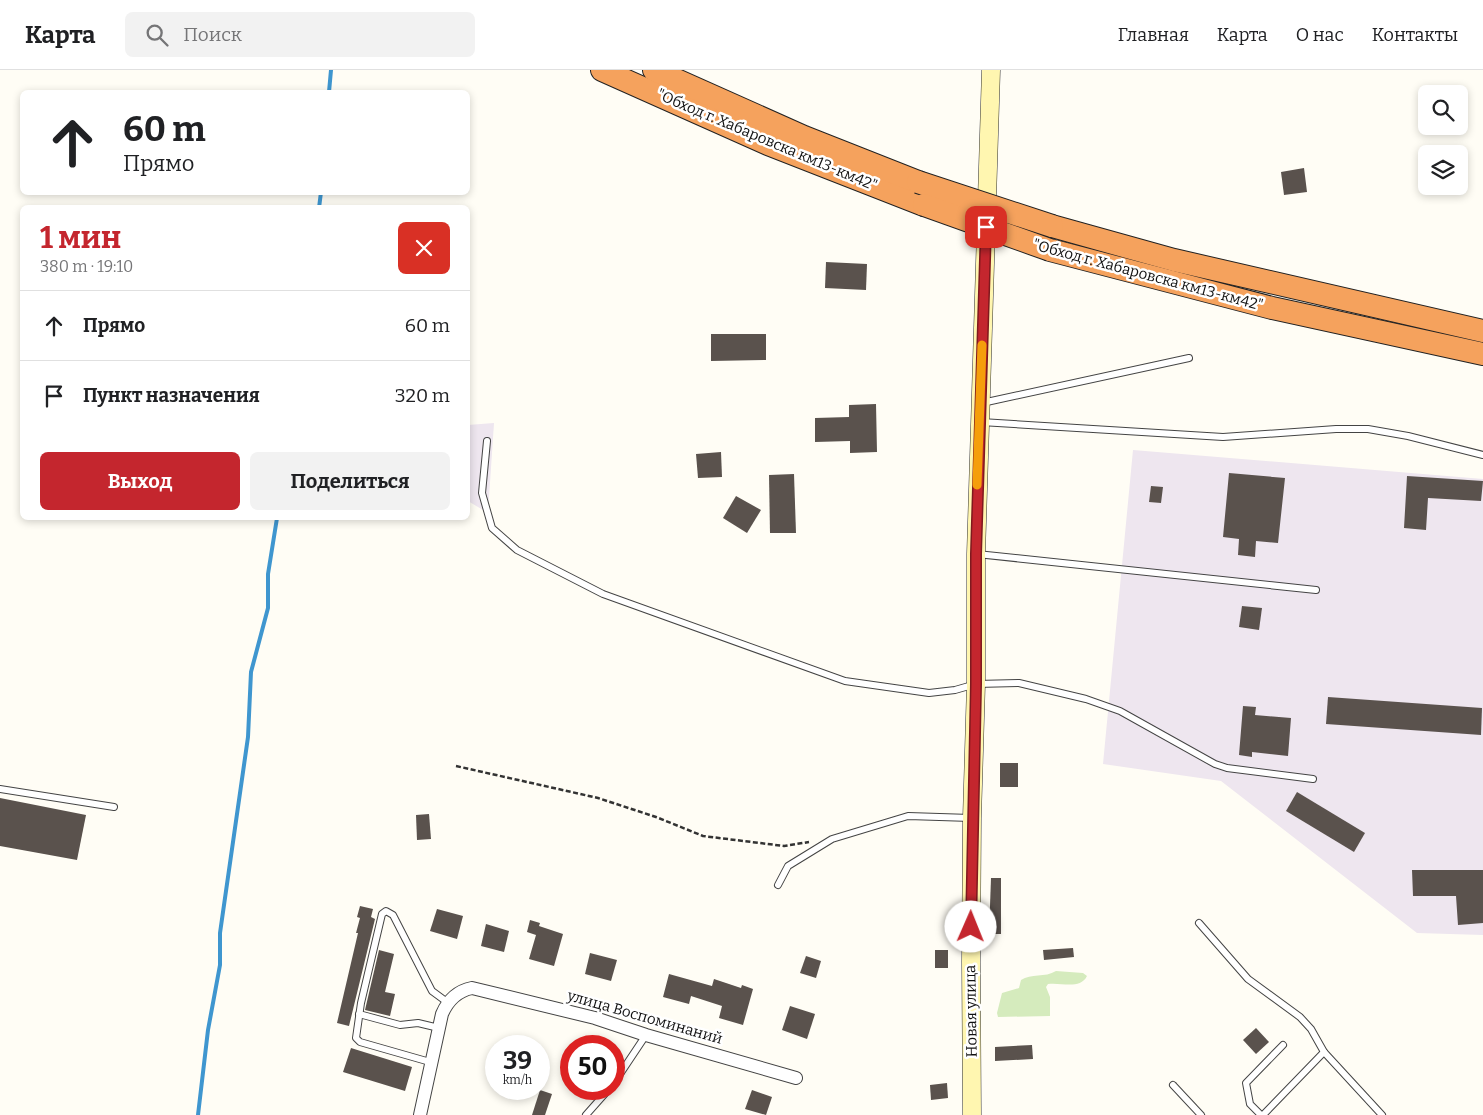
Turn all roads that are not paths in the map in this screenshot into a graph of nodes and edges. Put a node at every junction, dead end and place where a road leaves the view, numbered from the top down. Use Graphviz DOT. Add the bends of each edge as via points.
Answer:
graph roads {
  1 [pos="602,70"];
  2 [pos="654,70"];
  3 [pos="991,70"];
  4 [pos="1483,331"];
  5 [pos="1483,354"];
  6 [pos="1189,358"];
  7 [pos="980,403"];
  8 [pos="979,422"];
  9 [pos="487,441"];
  10 [pos="1483,455"];
  11 [pos="976,554"];
  12 [pos="1316,590"];
  13 [pos="976,684"];
  14 [pos="1313,779"];
  15 [pos="0,789"];
  16 [pos="114,807"];
  17 [pos="972,818"];
  18 [pos="778,885"];
  19 [pos="1198,923"];
  20 [pos="447,1002"];
  21 [pos="359,1014"];
  22 [pos="439,1028"];
  23 [pos="646,1035"];
  24 [pos="1283,1045"];
  25 [pos="1324,1052"];
  26 [pos="430,1062"];
  27 [pos="625,1066"];
  28 [pos="796,1078"];
  29 [pos="1173,1085"];
  30 [pos="599,1100"];
  31 [pos="420,1115"];
  32 [pos="586,1115"];
  33 [pos="972,1115"];
  34 [pos="1201,1115"];
  35 [pos="1262,1115"];
  36 [pos="1382,1115"];
  1 -- 5 [label="highway, \"Обход г. Хабаровска км13-км42\", bridge" via="768,144 1050,250 1272,308"];
  2 -- 4 [label="highway, \"Обход г. Хабаровска км13-км42\", bridge" via="804,138 918,182 1052,226 1174,260"];
  3 -- 7 [label="main road, Новая улица"];
  6 -- 7 [label="lane"];
  7 -- 8 [label="main road, Новая улица"];
  8 -- 10 [label="lane" via="1223,437 1368,429"];
  8 -- 11 [label="main road, Новая улица"];
  9 -- 13 [label="lane" via="482,494 492,528 517,550 603,594 845,681 929,693"];
  11 -- 12 [label="lane"];
  11 -- 13 [label="main road, Новая улица"];
  13 -- 14 [label="lane" via="1019,683 1086,699 1120,711 1215,764"];
  13 -- 17 [label="main road, Новая улица"];
  15 -- 16 [label="lane"];
  17 -- 18 [label="lane" via="908,816 832,839 788,866"];
  17 -- 33 [label="main road, Новая улица"];
  19 -- 25 [label="lane" via="1248,978 1300,1017"];
  20 -- 21 [label="lane" via="432,991 393,915 386,911 382,914"];
  20 -- 22 [label="street"];
  20 -- 23 [label="street, улица Воспоминаний" via="464,989 485,990 595,1018"];
  21 -- 22 [label="lane" via="400,1025 418,1023"];
  21 -- 26 [label="lane" via="355,1034 360,1042"];
  22 -- 26 [label="street"];
  23 -- 27 [label="lane"];
  23 -- 28 [label="street, улица Воспоминаний"];
  24 -- 35 [label="lane" via="1246,1083 1250,1104"];
  25 -- 35 [label="lane"];
  25 -- 36 [label="lane"];
  26 -- 31 [label="street"];
  29 -- 34 [label="lane"];
  30 -- 32 [label="lane"];
}
